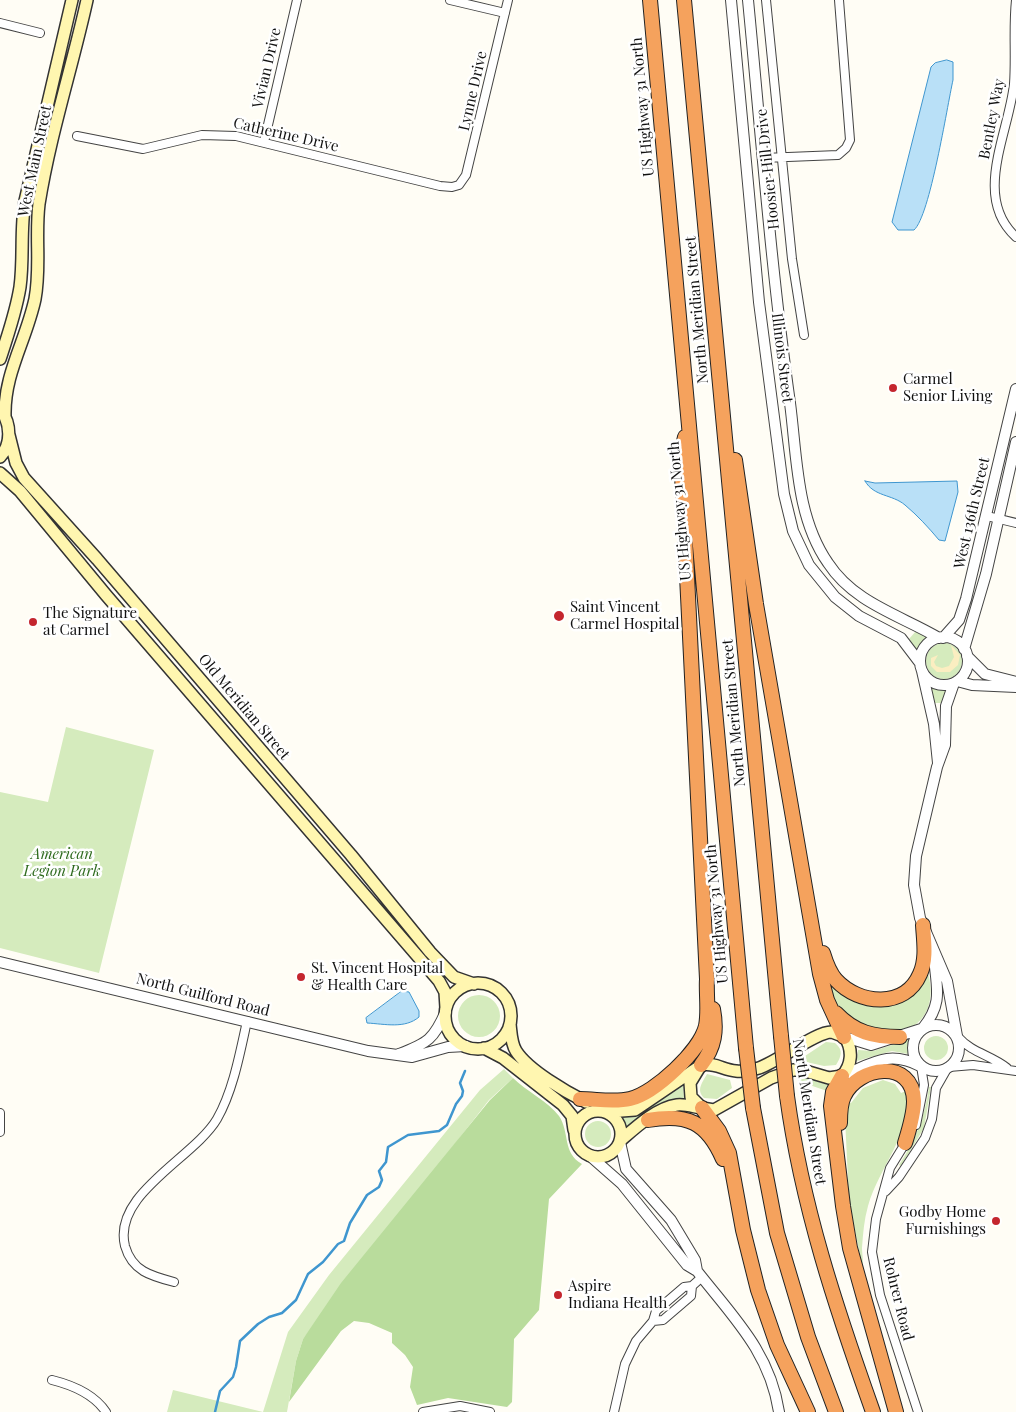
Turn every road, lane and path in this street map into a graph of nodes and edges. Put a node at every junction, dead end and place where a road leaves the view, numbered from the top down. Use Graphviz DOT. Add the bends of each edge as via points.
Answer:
graph roads {
  1 [pos="72,0"];
  2 [pos="87,0"];
  3 [pos="297,0"];
  4 [pos="450,0"];
  5 [pos="508,0"];
  6 [pos="650,0"];
  7 [pos="684,0"];
  8 [pos="731,0"];
  9 [pos="748,0"];
  10 [pos="766,0"];
  11 [pos="839,0"];
  12 [pos="1016,0"];
  13 [pos="505,13"];
  14 [pos="0,23"];
  15 [pos="40,33"];
  16 [pos="77,136"];
  17 [pos="264,142"];
  18 [pos="780,156"];
  19 [pos="763,158"];
  20 [pos="459,185"];
  21 [pos="1016,237"];
  22 [pos="804,335"];
  23 [pos="0,358"];
  24 [pos="1016,389"];
  25 [pos="2,413"];
  26 [pos="724,418"];
  27 [pos="688,422"];
  28 [pos="9,435"];
  29 [pos="1016,442"];
  30 [pos="0,457"];
  31 [pos="1,474"];
  32 [pos="987,516"];
  33 [pos="998,519"];
  34 [pos="1016,523"];
  35 [pos="941,638"];
  36 [pos="966,652"];
  37 [pos="921,665"];
  38 [pos="956,682"];
  39 [pos="1016,682"];
  40 [pos="1016,687"];
  41 [pos="938,764"];
  42 [pos="283,776"];
  43 [pos="271,788"];
  44 [pos="362,894"];
  45 [pos="400,914"];
  46 [pos="810,914"];
  47 [pos="923,925"];
  48 [pos="934,953"];
  49 [pos="0,962"];
  50 [pos="707,979"];
  51 [pos="474,984"];
  52 [pos="829,1005"];
  53 [pos="446,1010"];
  54 [pos="247,1021"];
  55 [pos="510,1024"];
  56 [pos="923,1028"];
  57 [pos="957,1036"];
  58 [pos="845,1037"];
  59 [pos="900,1038"];
  60 [pos="466,1046"];
  61 [pos="484,1048"];
  62 [pos="398,1054"];
  63 [pos="701,1065"];
  64 [pos="921,1066"];
  65 [pos="948,1067"];
  66 [pos="1007,1068"];
  67 [pos="1016,1071"];
  68 [pos="843,1075"];
  69 [pos="580,1099"];
  70 [pos="702,1108"];
  71 [pos="604,1111"];
  72 [pos="0,1113"];
  73 [pos="648,1120"];
  74 [pos="574,1130"];
  75 [pos="0,1132"];
  76 [pos="620,1142"];
  77 [pos="905,1143"];
  78 [pos="836,1150"];
  79 [pos="588,1155"];
  80 [pos="884,1192"];
  81 [pos="737,1200"];
  82 [pos="700,1274"];
  83 [pos="174,1282"];
  84 [pos="52,1380"];
  85 [pos="106,1412"];
  86 [pos="423,1412"];
  87 [pos="490,1412"];
  88 [pos="614,1412"];
  89 [pos="779,1412"];
  90 [pos="808,1412"];
  91 [pos="836,1412"];
  92 [pos="873,1412"];
  93 [pos="896,1412"];
  94 [pos="918,1412"];
  1 -- 23 [label="main road, West Main Street" via="25,201 20,286 15,315"];
  2 -- 25 [label="main road, West Main Street" via="44,178 36,231 35,297 29,325 9,376"];
  3 -- 17 [label="street, Vivian Drive"];
  4 -- 13 [label="street"];
  5 -- 13 [label="street, Lynne Drive"];
  6 -- 27 [label="highway, US Highway 31 North"];
  7 -- 26 [label="highway, North Meridian Street"];
  8 -- 37 [label="street, Illinois Street" via="759,302 784,494 793,531 809,565 835,597 859,616 900,638"];
  9 -- 19 [label="street, Illinois Street"];
  10 -- 18 [label="street, Hoosier Hill Drive"];
  11 -- 18 [label="street" via="850,140 838,155"];
  12 -- 21 [label="street, Bentley Way" via="1014,81 995,186 999,215"];
  13 -- 20 [label="street, Lynne Drive" via="474,146 466,175"];
  14 -- 15 [label="street"];
  16 -- 17 [label="street, Catherine Drive" via="138,149 212,134"];
  17 -- 20 [label="street, Catherine Drive" via="440,186"];
  18 -- 19 [label="street"];
  18 -- 22 [label="street, Hoosier Hill Drive"];
  19 -- 35 [label="street, Illinois Street" via="781,338 809,525 828,564 853,590 872,604"];
  24 -- 32 [label="street, West 136th Street"];
  25 -- 28 [label="main road, West Main Street"];
  26 -- 46 [label="highway" via="738,469 752,578"];
  26 -- 92 [label="highway, North Meridian Street, bridge" via="787,1096 797,1162 812,1227"];
  27 -- 50 [label="highway" via="681,455"];
  27 -- 91 [label="highway, US Highway 31 North, bridge" via="753,1108 777,1233 808,1337"];
  28 -- 30 [label="main road" via="6,450"];
  28 -- 42 [label="main road, Old Meridian Street" via="16,463 24,478"];
  29 -- 33 [label="street, West 136th Street"];
  31 -- 43 [label="main road, Old Meridian Street" via="20,491"];
  32 -- 33 [label="street"];
  32 -- 35 [label="street, West 136th Street" via="962,612"];
  33 -- 34 [label="street"];
  33 -- 36 [label="street, West 136th Street"];
  35 -- 36 [label="street" via="956,640"];
  35 -- 37 [label="street" via="924,648"];
  36 -- 38 [label="street" via="965,673"];
  36 -- 39 [label="street" via="982,672"];
  37 -- 38 [label="street" via="925,676 935,684"];
  37 -- 41 [label="street" via="934,724"];
  38 -- 40 [label="street"];
  38 -- 41 [label="street" via="946,706 945,745"];
  41 -- 47 [label="street" via="914,872 915,897"];
  42 -- 43 [label="main road"];
  42 -- 45 [label="main road, Old Meridian Street"];
  43 -- 44 [label="main road, Old Meridian Street"];
  44 -- 45 [label="main road" via="377,900 394,914"];
  44 -- 53 [label="main road, Old Meridian Street" via="439,981 445,992"];
  45 -- 51 [label="main road, Old Meridian Street" via="447,971"];
  46 -- 47 [label="highway" via="827,967 835,979 855,994 872,1000 901,995 918,980 925,957"];
  46 -- 52 [label="highway"];
  47 -- 48 [label="street"];
  48 -- 56 [label="street" via="938,1001"];
  48 -- 57 [label="street" via="947,981"];
  49 -- 54 [label="street, North Guilford Road"];
  50 -- 63 [label="highway" via="716,1030 711,1051"];
  50 -- 69 [label="highway" via="706,1026 699,1042 683,1063 634,1098"];
  51 -- 53 [label="main road" via="458,990"];
  51 -- 55 [label="main road" via="491,986 504,995 510,1009"];
  52 -- 58 [label="highway"];
  52 -- 59 [label="highway" via="849,1026 859,1031 873,1036"];
  53 -- 60 [label="main road" via="451,1034"];
  53 -- 62 [label="street, North Guilford Road" via="428,1042"];
  54 -- 62 [label="street, North Guilford Road" via="368,1051"];
  54 -- 83 [label="street" via="218,1118 198,1143 145,1189 134,1205 125,1230 127,1252 137,1267 152,1276"];
  55 -- 61 [label="main road" via="501,1040"];
  55 -- 69 [label="main road" via="519,1055"];
  56 -- 57 [label="street" via="938,1025"];
  56 -- 59 [label="street"];
  56 -- 64 [label="street" via="913,1047 914,1058"];
  57 -- 65 [label="street" via="959,1053"];
  57 -- 66 [label="street" via="973,1051"];
  58 -- 59 [label="street" via="871,1045"];
  58 -- 63 [label="main road" via="830,1032 820,1034 790,1053 749,1070"];
  58 -- 68 [label="main road" via="851,1052"];
  60 -- 61 [label="main road"];
  60 -- 62 [label="street, North Guilford Road" via="448,1047 412,1057"];
  61 -- 74 [label="main road" via="504,1058 563,1105 572,1116"];
  63 -- 70 [label="main road" via="689,1089 692,1100"];
  63 -- 71 [label="main road" via="635,1110"];
  64 -- 65 [label="street" via="933,1071"];
  64 -- 68 [label="street" via="902,1058 889,1058"];
  64 -- 77 [label="street, Rohrer Road" via="924,1085 921,1109 914,1130"];
  65 -- 66 [label="street"];
  65 -- 80 [label="street, Rohrer Road" via="937,1087 925,1138 899,1177"];
  66 -- 67 [label="street"];
  68 -- 70 [label="main road" via="829,1078 793,1070 758,1085 721,1108"];
  68 -- 78 [label="highway" via="832,1100"];
  69 -- 71 [label="main road"];
  70 -- 73 [label="main road" via="676,1105"];
  70 -- 81 [label="highway" via="725,1143 733,1168"];
  71 -- 74 [label="main road" via="584,1114"];
  71 -- 76 [label="main road" via="617,1120"];
  72 -- 75 [label="street"];
  73 -- 76 [label="main road"];
  73 -- 81 [label="highway" via="681,1118 703,1129 720,1153"];
  74 -- 79 [label="main road" via="579,1148"];
  76 -- 79 [label="main road" via="605,1156"];
  76 -- 82 [label="street" via="626,1169 671,1220"];
  77 -- 78 [label="highway" via="914,1107 911,1088 897,1072 881,1070 855,1081 844,1095"];
  77 -- 80 [label="street, Rohrer Road" via="890,1168"];
  78 -- 93 [label="highway" via="850,1248"];
  79 -- 82 [label="street" via="622,1184 687,1265"];
  80 -- 94 [label="street, Rohrer Road" via="874,1227 873,1263 888,1322"];
  81 -- 90 [label="highway" via="764,1311"];
  82 -- 88 [label="street" via="692,1286 684,1287 656,1311 654,1321 636,1341 627,1358"];
  82 -- 89 [label="street" via="756,1346 769,1371"];
  84 -- 85 [label="street" via="72,1385"];
  86 -- 87 [label="street" via="460,1406"];
}
